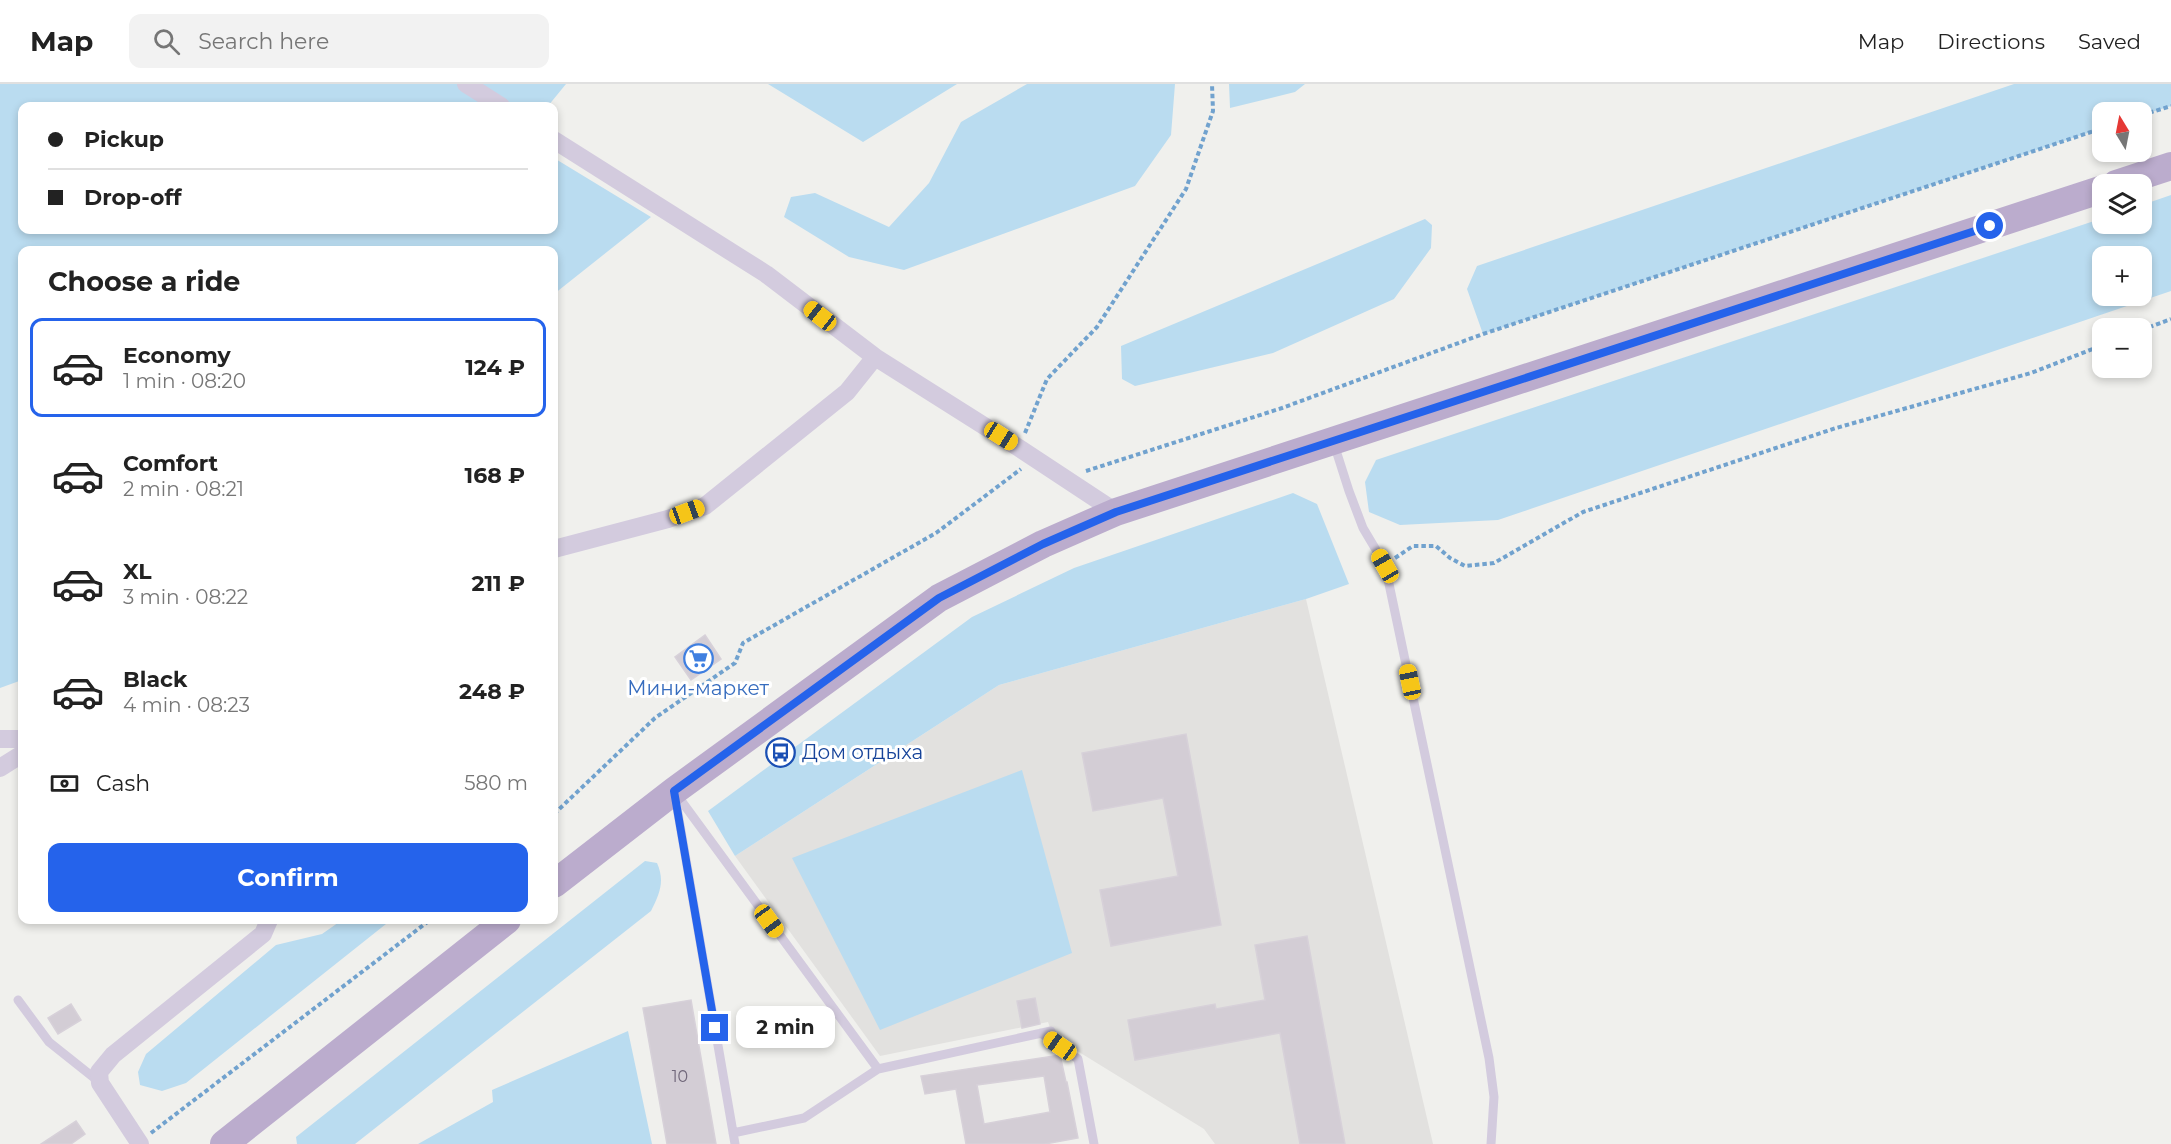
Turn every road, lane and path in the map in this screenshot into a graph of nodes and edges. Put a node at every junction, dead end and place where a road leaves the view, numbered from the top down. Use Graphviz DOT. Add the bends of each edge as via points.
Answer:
graph roads {
  1 [pos="466,84"];
  2 [pos="1212,84"];
  3 [pos="495,102"];
  4 [pos="2171,106"];
  5 [pos="2152,113"];
  6 [pos="2092,132"];
  7 [pos="558,143"];
  8 [pos="2171,166"];
  9 [pos="2147,174"];
  10 [pos="2092,193"];
  11 [pos="2171,319"];
  12 [pos="2152,326"];
  13 [pos="2092,349"];
  14 [pos="875,357"];
  15 [pos="1334,442"];
  16 [pos="1019,448"];
  17 [pos="1035,459"];
  18 [pos="1063,478"];
  19 [pos="1116,512"];
  20 [pos="558,548"];
  21 [pos="1385,566"];
  22 [pos="0,739"];
  23 [pos="18,739"];
  24 [pos="18,757"];
  25 [pos="0,768"];
  26 [pos="674,791"];
  27 [pos="558,810"];
  28 [pos="558,881"];
  29 [pos="267,924"];
  30 [pos="425,924"];
  31 [pos="502,924"];
  32 [pos="18,1000"];
  33 [pos="878,1069"];
  34 [pos="100,1083"];
  35 [pos="733,1133"];
  36 [pos="140,1143"];
  37 [pos="224,1144"];
  38 [pos="735,1144"];
  39 [pos="1094,1144"];
  40 [pos="1491,1144"];
  1 -- 3 [label="street"];
  2 -- 16 [label="path" via="1213,111 1186,189 1096,327 1047,379"];
  4 -- 5 [label="path"];
  6 -- 18 [label="path" via="1482,334 1282,408"];
  7 -- 14 [label="street" via="766,274"];
  8 -- 9 [label="main road"];
  10 -- 15 [label="main road"];
  11 -- 12 [label="path"];
  13 -- 21 [label="path" via="2031,373 1836,428 1583,512 1494,563 1465,566 1436,546 1413,546"];
  14 -- 16 [label="street"];
  14 -- 20 [label="street" via="847,392 705,506"];
  15 -- 19 [label="main road"];
  15 -- 21 [label="lane" via="1363,528"];
  16 -- 17 [label="street"];
  17 -- 18 [label="street"];
  17 -- 27 [label="path" via="936,533 743,643 735,663 655,718"];
  18 -- 19 [label="street"];
  19 -- 26 [label="main road" via="1043,544 939,598"];
  21 -- 40 [label="lane" via="1489,1058 1494,1097"];
  22 -- 23 [label="street"];
  24 -- 25 [label="street"];
  26 -- 28 [label="main road"];
  26 -- 33 [label="lane"];
  26 -- 35 [label="lane"];
  29 -- 34 [label="street" via="263,934 113,1055 99,1072"];
  30 -- 36 [label="path"];
  31 -- 37 [label="main road"];
  32 -- 34 [label="lane" via="50,1042"];
  33 -- 35 [label="lane" via="804,1118"];
  33 -- 39 [label="lane" via="1046,1032 1078,1059"];
  34 -- 36 [label="street"];
  35 -- 38 [label="lane"];
}
